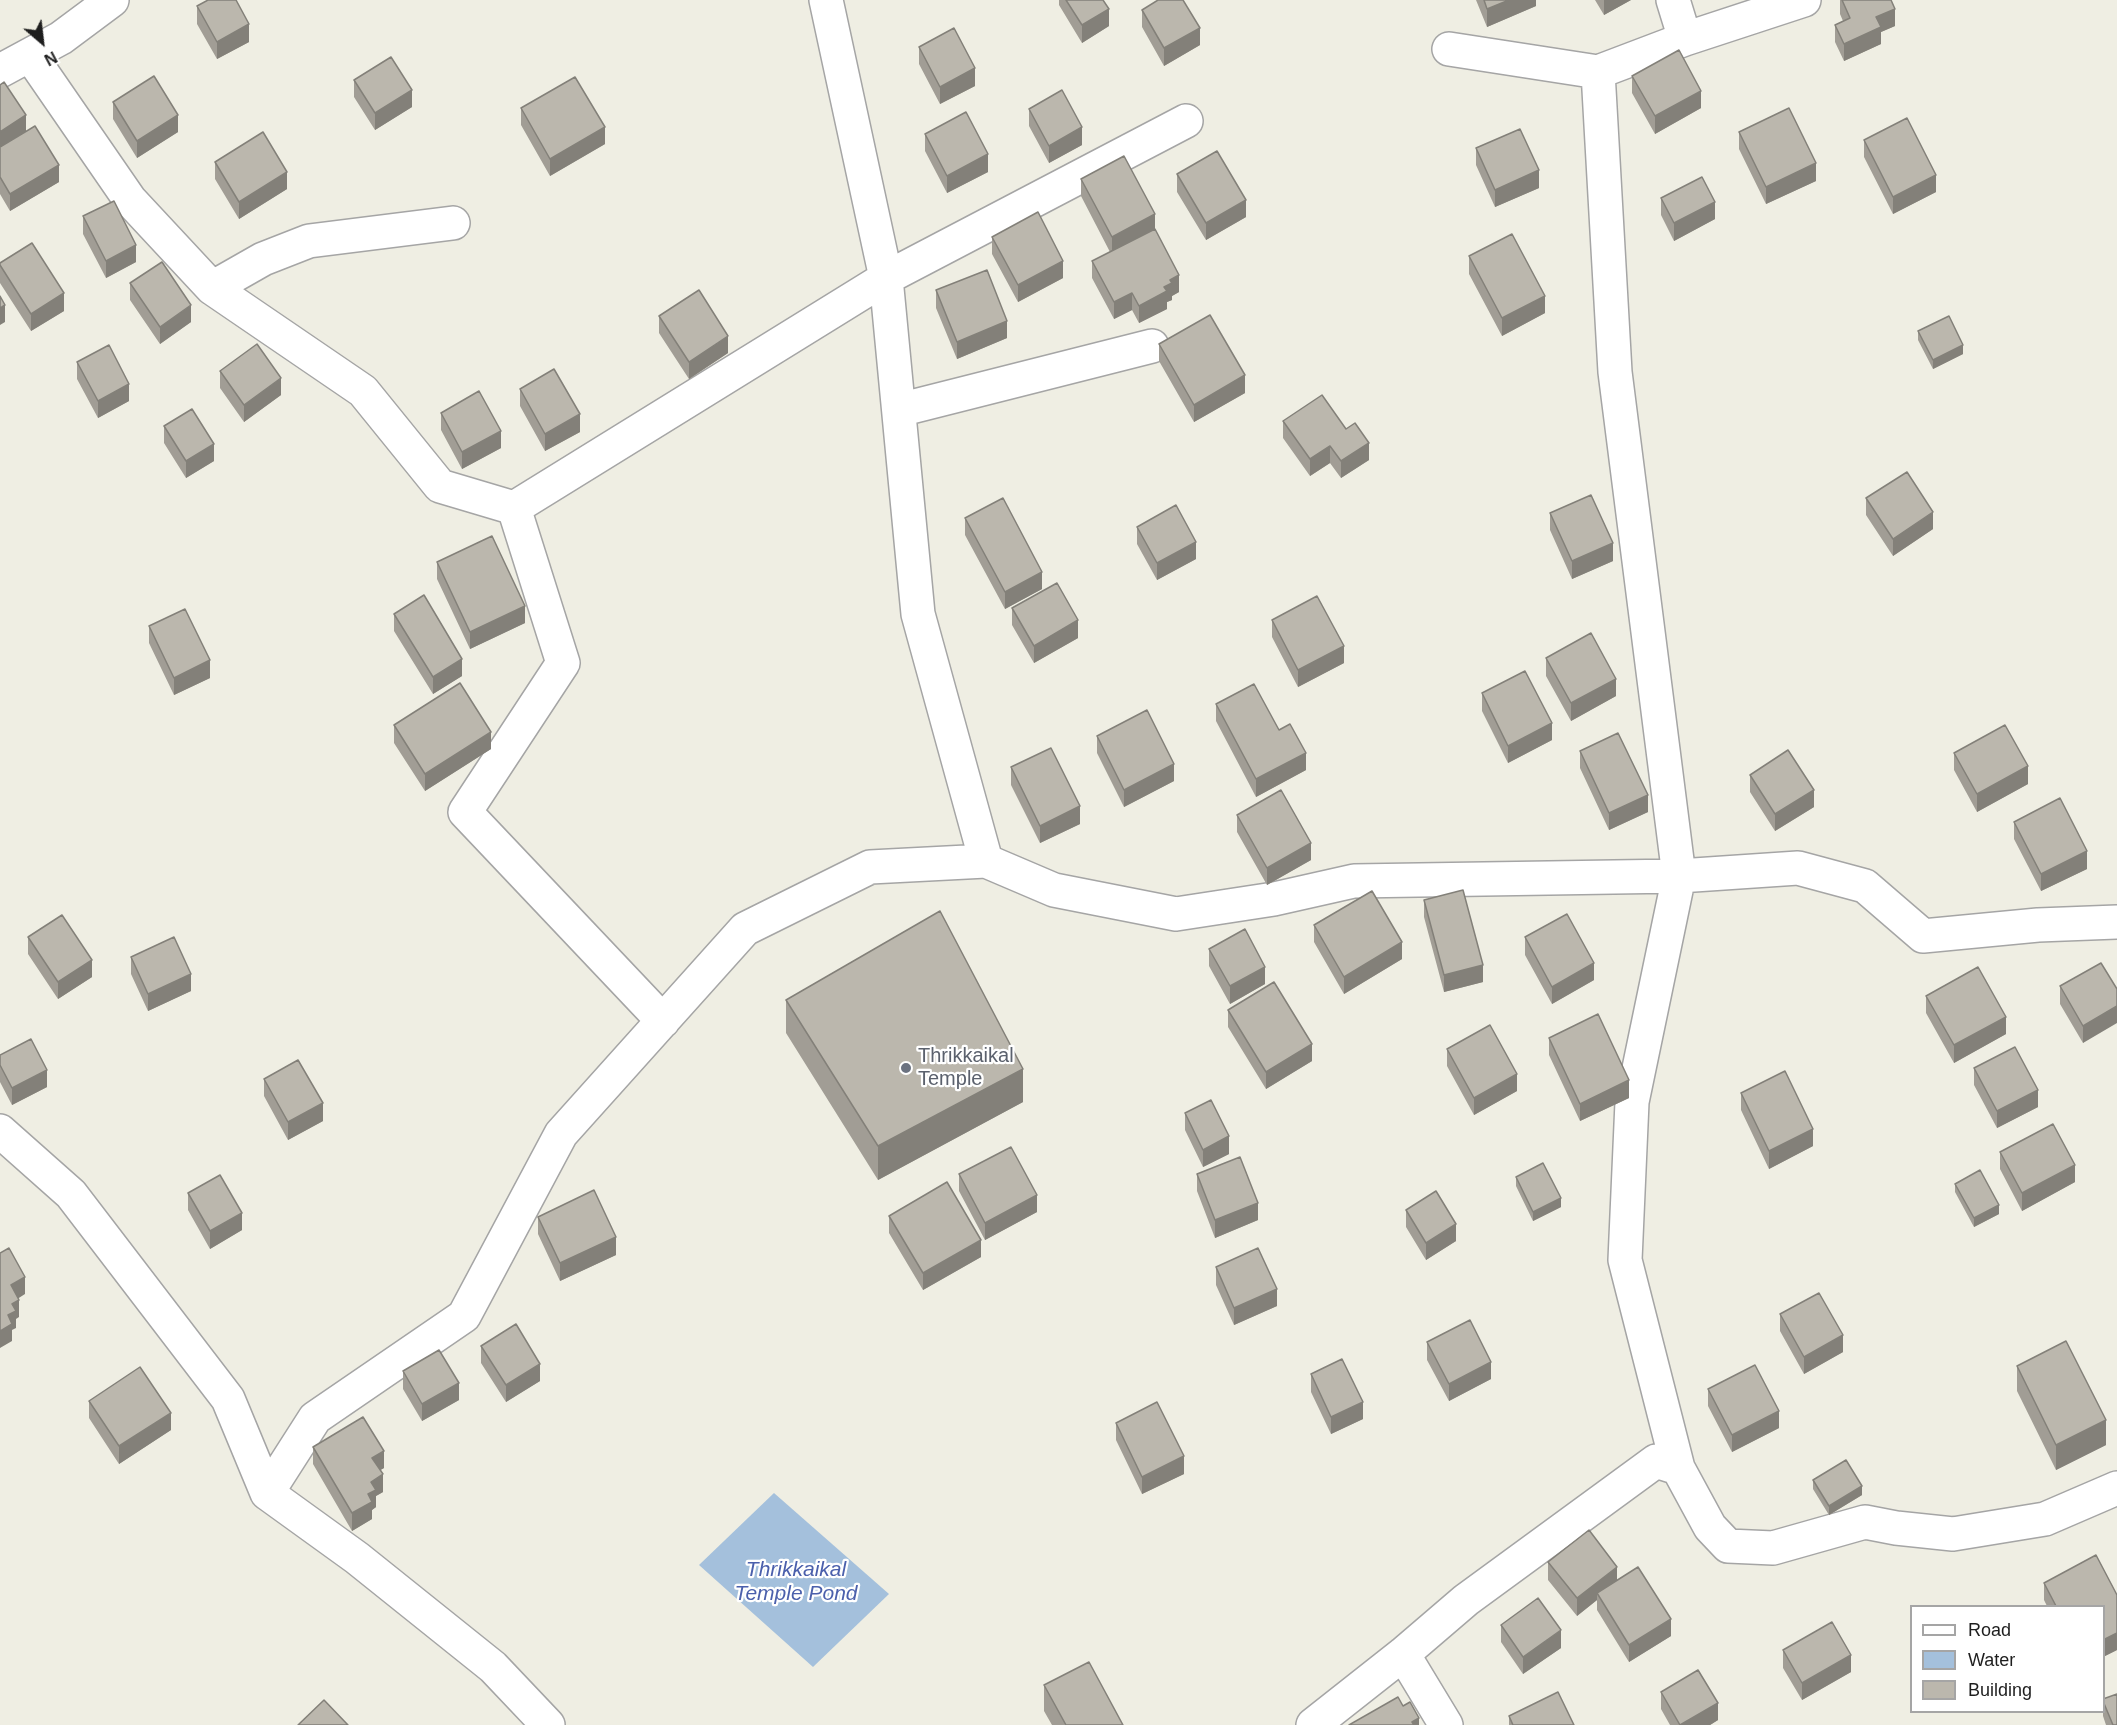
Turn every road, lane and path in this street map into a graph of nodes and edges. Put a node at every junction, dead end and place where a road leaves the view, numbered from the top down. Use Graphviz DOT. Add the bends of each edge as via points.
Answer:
graph roads {
  1 [pos="112,0"];
  2 [pos="826,0"];
  3 [pos="1674,0"];
  4 [pos="1804,0"];
  5 [pos="1685,39"];
  6 [pos="1449,49"];
  7 [pos="30,55"];
  8 [pos="0,71"];
  9 [pos="1598,72"];
  10 [pos="1186,122"];
  11 [pos="453,223"];
  12 [pos="886,279"];
  13 [pos="212,288"];
  14 [pos="1152,346"];
  15 [pos="899,410"];
  16 [pos="514,508"];
  17 [pos="986,861"];
  18 [pos="1679,876"];
  19 [pos="2117,922"];
  20 [pos="663,1021"];
  21 [pos="0,1131"];
  22 [pos="1678,1468"];
  23 [pos="2117,1488"];
  24 [pos="267,1493"];
  25 [pos="1403,1654"];
  26 [pos="548,1725"];
  27 [pos="1313,1725"];
  28 [pos="1446,1725"];
  1 -- 7 [label="street" via="61,38"];
  2 -- 12 [label="street"];
  3 -- 5 [label="street"];
  4 -- 5 [label="street"];
  5 -- 9 [label="street"];
  6 -- 9 [label="street"];
  7 -- 8 [label="street"];
  7 -- 13 [label="street" via="130,200"];
  9 -- 18 [label="street" via="1615,372"];
  10 -- 12 [label="street"];
  11 -- 13 [label="street" via="309,241 263,259"];
  12 -- 15 [label="street"];
  12 -- 16 [label="street"];
  13 -- 16 [label="street" via="363,391 440,486"];
  14 -- 15 [label="street"];
  15 -- 17 [label="street" via="918,614"];
  16 -- 20 [label="street" via="563,663 465,812"];
  17 -- 18 [label="street" via="1054,890 1176,914 1275,899 1354,881"];
  17 -- 20 [label="street" via="870,867 766,918 745,929"];
  18 -- 19 [label="street" via="1798,868 1866,886 1923,936"];
  18 -- 22 [label="street" via="1632,1102 1625,1260"];
  20 -- 24 [label="street" via="561,1134 464,1316 315,1418"];
  21 -- 24 [label="street" via="71,1194 228,1399"];
  22 -- 23 [label="street" via="1710,1527 1728,1546 1773,1548 1865,1522 1953,1534 2045,1519"];
  22 -- 25 [label="street" via="1656,1461 1466,1600"];
  24 -- 26 [label="street" via="357,1558 494,1667"];
  25 -- 27 [label="street"];
  25 -- 28 [label="street"];
}
